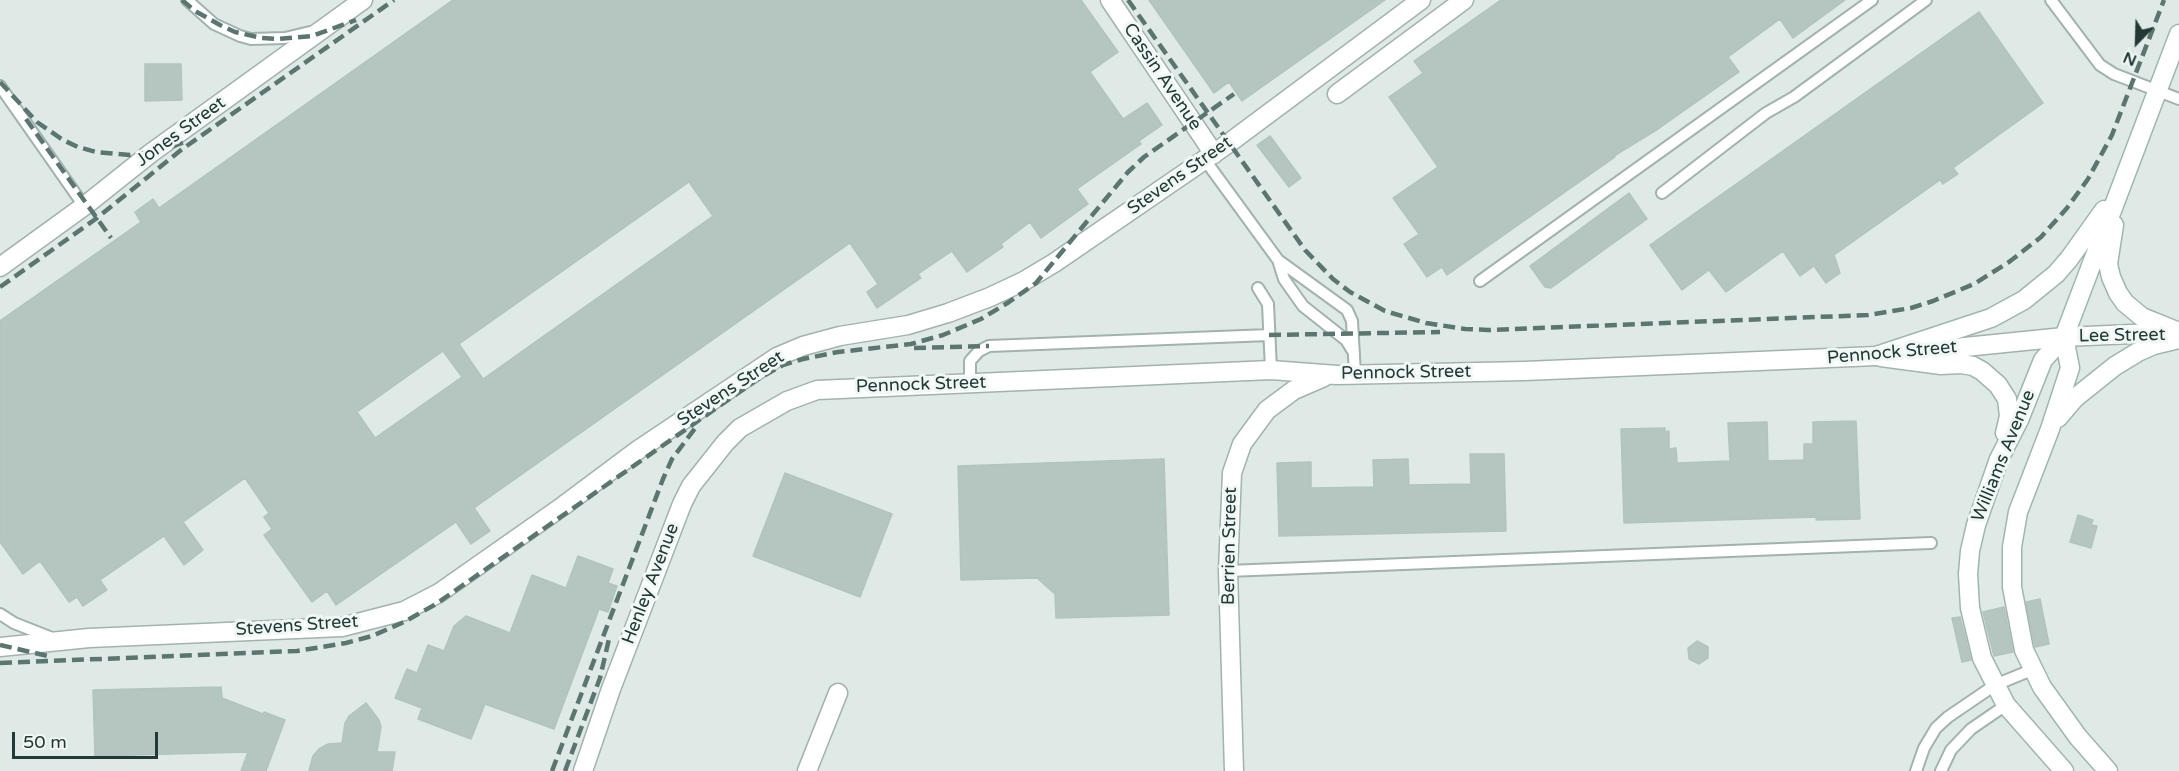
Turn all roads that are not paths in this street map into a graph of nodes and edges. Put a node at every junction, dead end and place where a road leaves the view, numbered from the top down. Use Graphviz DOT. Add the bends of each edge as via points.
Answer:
graph roads {
  1 [pos="187,0"];
  2 [pos="363,0"];
  3 [pos="1110,0"];
  4 [pos="1421,0"];
  5 [pos="1464,0"];
  6 [pos="1872,0"];
  7 [pos="1926,0"];
  8 [pos="2051,0"];
  9 [pos="347,12"];
  10 [pos="2179,34"];
  11 [pos="0,86"];
  12 [pos="2156,91"];
  13 [pos="1337,94"];
  14 [pos="2179,99"];
  15 [pos="1209,157"];
  16 [pos="2122,182"];
  17 [pos="1662,193"];
  18 [pos="84,206"];
  19 [pos="1278,260"];
  20 [pos="0,267"];
  21 [pos="1480,281"];
  22 [pos="1258,288"];
  23 [pos="1269,335"];
  24 [pos="2179,335"];
  25 [pos="2064,337"];
  26 [pos="1354,353"];
  27 [pos="1876,356"];
  28 [pos="1271,370"];
  29 [pos="1346,375"];
  30 [pos="970,384"];
  31 [pos="754,419"];
  32 [pos="2050,429"];
  33 [pos="1999,459"];
  34 [pos="1931,543"];
  35 [pos="1228,571"];
  36 [pos="0,614"];
  37 [pos="58,641"];
  38 [pos="0,647"];
  39 [pos="2034,669"];
  40 [pos="1995,685"];
  41 [pos="838,693"];
  42 [pos="2006,705"];
  43 [pos="583,771"];
  44 [pos="807,771"];
  45 [pos="1234,771"];
  46 [pos="1916,771"];
  47 [pos="1941,771"];
  48 [pos="2064,771"];
  49 [pos="2108,771"];
  1 -- 9 [label="lane" via="223,29 258,40 303,35"];
  2 -- 9 [label="street, Jones Street"];
  3 -- 15 [label="street, Cassin Avenue"];
  4 -- 15 [label="street, Stevens Street"];
  5 -- 13 [label="street"];
  6 -- 21 [label="lane"];
  7 -- 17 [label="lane" via="1794,97 1766,113"];
  8 -- 12 [label="lane" via="2100,65"];
  9 -- 18 [label="street, Jones Street"];
  10 -- 12 [label="street, Williams Avenue"];
  11 -- 18 [label="lane"];
  12 -- 14 [label="lane"];
  12 -- 16 [label="street, Williams Avenue"];
  15 -- 19 [label="lane"];
  15 -- 37 [label="street, Stevens Street" via="1054,263 990,297 908,324 803,345 777,357 638,450 438,593 404,611 342,627"];
  16 -- 24 [label="street" via="2108,264 2113,284 2132,310"];
  16 -- 25 [label="street, Williams Avenue"];
  16 -- 27 [label="street" via="2069,259 2024,300 1991,318"];
  18 -- 20 [label="street, Jones Street"];
  19 -- 26 [label="lane" via="1284,279 1304,306 1346,340"];
  19 -- 26 [label="lane" via="1347,310 1352,321"];
  22 -- 23 [label="lane" via="1268,304"];
  23 -- 28 [label="lane"];
  23 -- 30 [label="lane" via="989,346 970,361"];
  24 -- 25 [label="street, Lee Street"];
  24 -- 32 [label="street" via="2115,366 2075,398"];
  25 -- 27 [label="street, Pennock Street"];
  25 -- 32 [label="street, Williams Avenue" via="2070,368"];
  25 -- 33 [label="street, Williams Avenue" via="2043,360"];
  26 -- 29 [label="lane"];
  27 -- 29 [label="street, Pennock Street"];
  27 -- 33 [label="street" via="1973,366 1991,377 2010,407"];
  28 -- 29 [label="street, Pennock Street"];
  28 -- 30 [label="street, Pennock Street"];
  29 -- 35 [label="street, Berrien Street" via="1322,377 1283,397 1260,417 1242,444 1230,484"];
  30 -- 31 [label="street, Pennock Street" via="817,390"];
  31 -- 43 [label="street, Henley Avenue" via="725,443 686,495"];
  32 -- 39 [label="street, Williams Avenue" via="2018,512 2010,566 2024,650"];
  33 -- 40 [label="street, Williams Avenue" via="1976,525 1968,574 1970,608 1982,658"];
  34 -- 35 [label="lane"];
  35 -- 45 [label="street, Berrien Street"];
  36 -- 37 [label="lane"];
  37 -- 38 [label="street, Stevens Street"];
  39 -- 40 [label="lane"];
  39 -- 49 [label="street, Williams Avenue" via="2061,714"];
  40 -- 42 [label="street, Williams Avenue"];
  40 -- 46 [label="lane" via="1936,728"];
  41 -- 44 [label="street"];
  42 -- 47 [label="lane" via="1971,729 1951,750"];
  42 -- 48 [label="street, Williams Avenue"];
}
